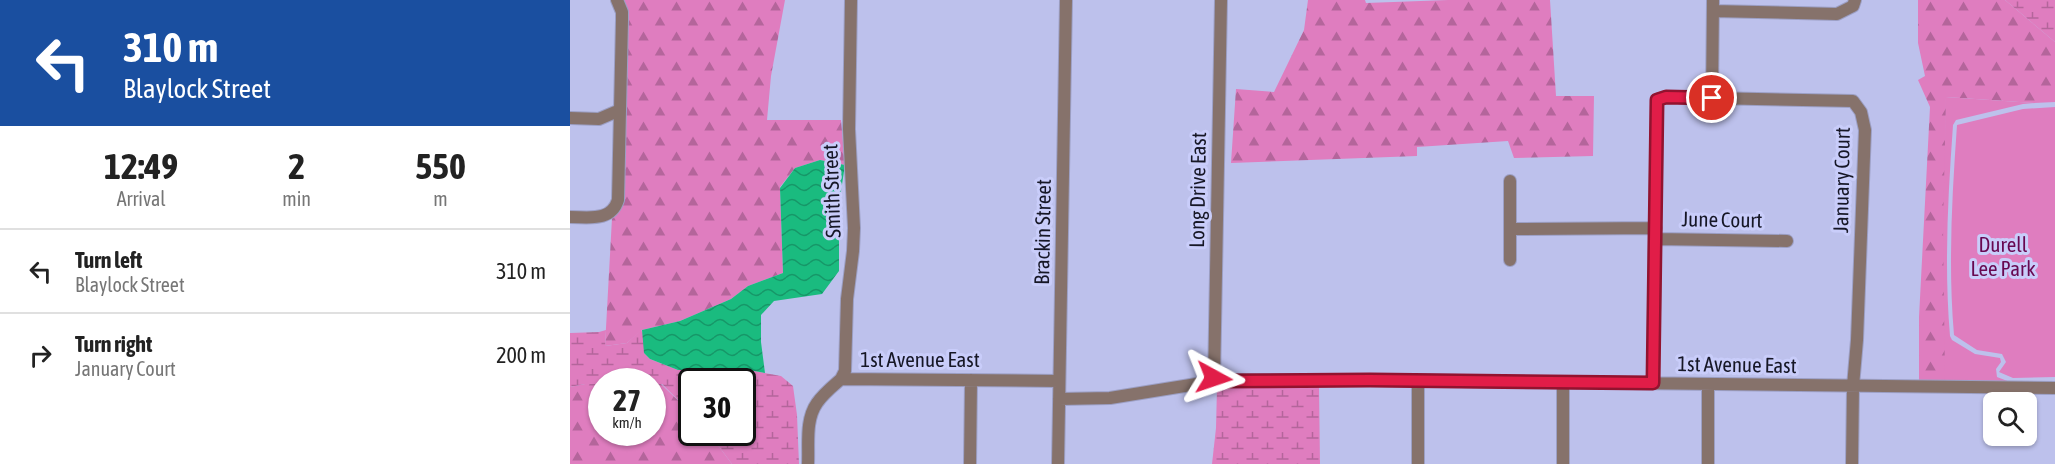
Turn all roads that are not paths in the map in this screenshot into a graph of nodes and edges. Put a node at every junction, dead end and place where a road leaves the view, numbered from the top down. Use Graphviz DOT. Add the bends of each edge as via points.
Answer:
graph roads {
  1 [pos="617,0"];
  2 [pos="851,0"];
  3 [pos="1066,0"];
  4 [pos="1221,0"];
  5 [pos="1855,0"];
  6 [pos="1713,6"];
  7 [pos="1712,98"];
  8 [pos="620,110"];
  9 [pos="570,118"];
  10 [pos="1510,181"];
  11 [pos="570,217"];
  12 [pos="1510,229"];
  13 [pos="1656,233"];
  14 [pos="1787,241"];
  15 [pos="1510,260"];
  16 [pos="841,379"];
  17 [pos="971,380"];
  18 [pos="1059,381"];
  19 [pos="1214,381"];
  20 [pos="1418,381"];
  21 [pos="1563,383"];
  22 [pos="1653,383"];
  23 [pos="1708,384"];
  24 [pos="1852,386"];
  25 [pos="2055,388"];
  26 [pos="1059,399"];
  27 [pos="808,464"];
  28 [pos="970,464"];
  29 [pos="1058,464"];
  30 [pos="1418,464"];
  31 [pos="1563,464"];
  32 [pos="1708,464"];
  33 [pos="1852,464"];
  1 -- 8 [label="street" via="622,12"];
  2 -- 16 [label="street, Smith Street" via="849,129 853,251 845,371"];
  3 -- 18 [label="street, Brackin Street"];
  4 -- 19 [label="street, Long Drive East"];
  5 -- 6 [label="street" via="1853,6 1837,14"];
  6 -- 7 [label="street"];
  7 -- 13 [label="street, January Court" via="1657,100"];
  7 -- 24 [label="street, January Court" via="1852,101 1861,112 1865,130"];
  8 -- 9 [label="street" via="599,119"];
  8 -- 11 [label="street" via="615,208 606,216"];
  10 -- 12 [label="street"];
  12 -- 13 [label="street, June Court"];
  12 -- 15 [label="street"];
  13 -- 14 [label="street, June Court"];
  13 -- 22 [label="street"];
  16 -- 17 [label="street, 1st Avenue East"];
  16 -- 27 [label="street, 1st Avenue East" via="818,401 812,413"];
  17 -- 18 [label="street, 1st Avenue East"];
  17 -- 28 [label="street"];
  18 -- 26 [label="street, Brackin Street"];
  19 -- 20 [label="street, 1st Avenue East"];
  19 -- 26 [label="street, 1st Avenue East" via="1110,398"];
  20 -- 21 [label="street, 1st Avenue East"];
  20 -- 30 [label="street"];
  21 -- 22 [label="street, 1st Avenue East"];
  21 -- 31 [label="street"];
  22 -- 23 [label="street, 1st Avenue East"];
  23 -- 24 [label="street, 1st Avenue East"];
  23 -- 32 [label="street"];
  24 -- 25 [label="street, 1st Avenue East"];
  24 -- 33 [label="street, January Court"];
  26 -- 29 [label="street, Brackin Street"];
}
